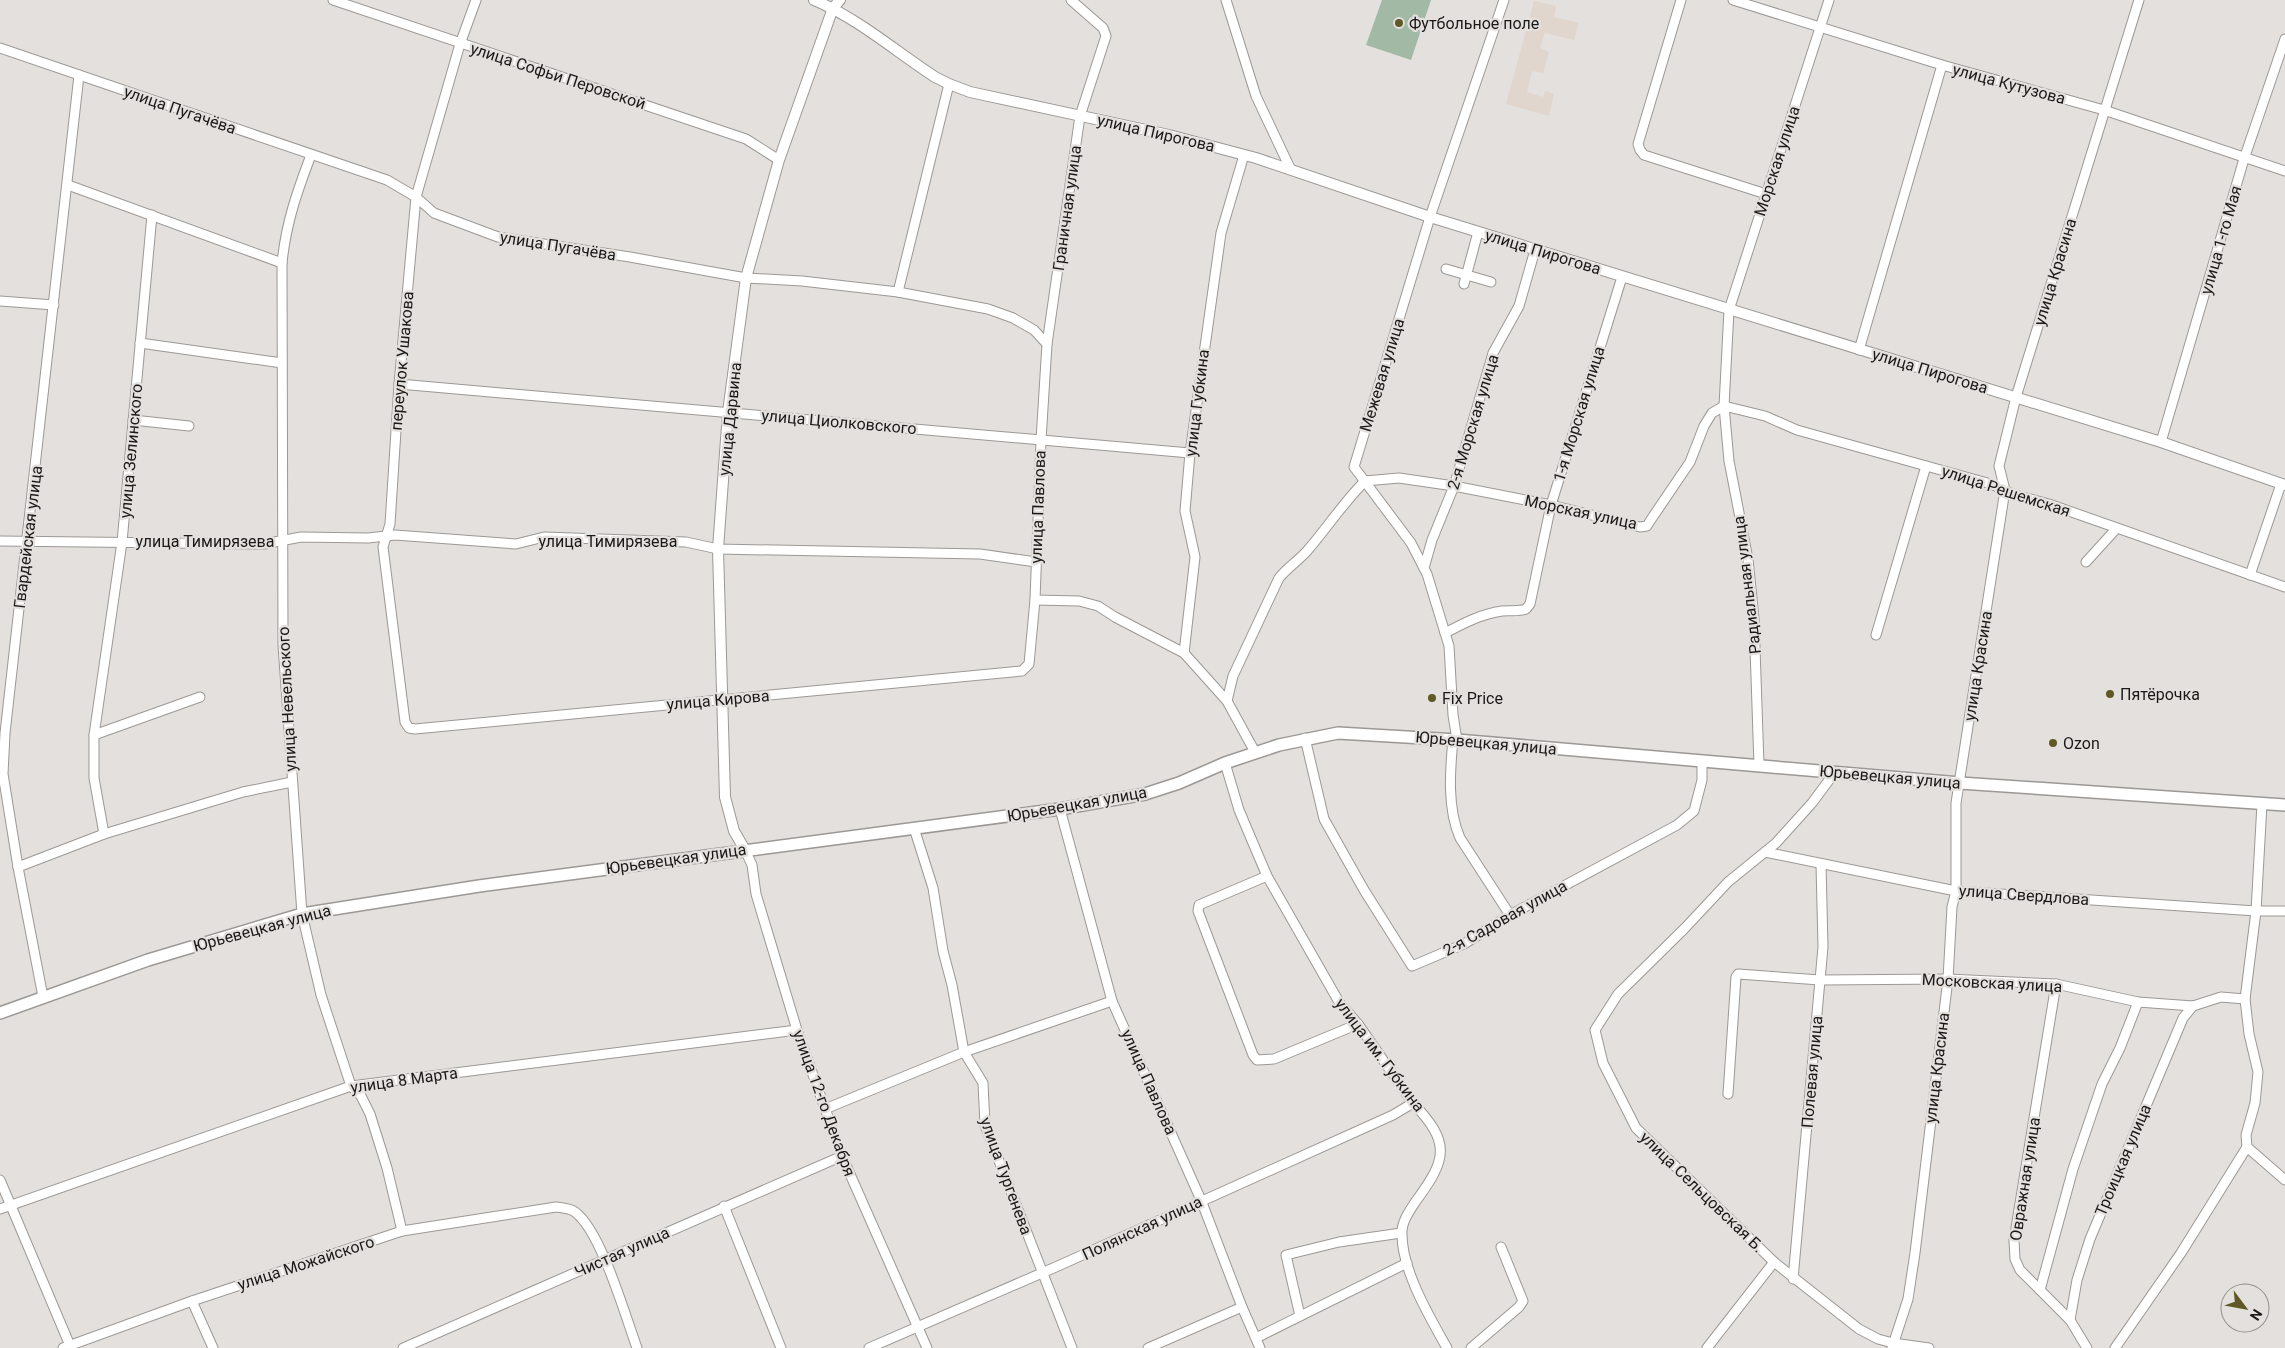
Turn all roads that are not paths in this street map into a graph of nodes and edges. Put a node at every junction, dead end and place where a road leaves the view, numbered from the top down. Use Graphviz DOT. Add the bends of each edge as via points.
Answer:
graph roads {
  1 [pos="334,0"];
  2 [pos="476,0"];
  3 [pos="814,0"];
  4 [pos="1071,0"];
  5 [pos="1226,0"];
  6 [pos="1504,0"];
  7 [pos="1681,0"];
  8 [pos="1733,0"];
  9 [pos="1829,0"];
  10 [pos="2139,0"];
  11 [pos="836,4"];
  12 [pos="1820,28"];
  13 [pos="2285,39"];
  14 [pos="460,44"];
  15 [pos="0,48"];
  16 [pos="1942,65"];
  17 [pos="79,75"];
  18 [pos="949,84"];
  19 [pos="2104,110"];
  20 [pos="1080,116"];
  21 [pos="311,155"];
  22 [pos="1244,155"];
  23 [pos="2244,159"];
  24 [pos="778,160"];
  25 [pos="1290,168"];
  26 [pos="2285,171"];
  27 [pos="68,185"];
  28 [pos="1766,194"];
  29 [pos="416,197"];
  30 [pos="152,215"];
  31 [pos="1430,217"];
  32 [pos="1478,232"];
  33 [pos="1535,250"];
  34 [pos="282,263"];
  35 [pos="1446,269"];
  36 [pos="1466,274"];
  37 [pos="1622,277"];
  38 [pos="746,278"];
  39 [pos="1491,282"];
  40 [pos="1464,284"];
  41 [pos="898,292"];
  42 [pos="0,301"];
  43 [pos="54,306"];
  44 [pos="1729,310"];
  45 [pos="140,343"];
  46 [pos="1047,344"];
  47 [pos="1860,350"];
  48 [pos="282,364"];
  49 [pos="399,384"];
  50 [pos="2016,397"];
  51 [pos="1724,406"];
  52 [pos="728,412"];
  53 [pos="133,420"];
  54 [pos="189,426"];
  55 [pos="1040,440"];
  56 [pos="2161,442"];
  57 [pos="1190,453"];
  58 [pos="1926,466"];
  59 [pos="1365,481"];
  60 [pos="2283,484"];
  61 [pos="1454,486"];
  62 [pos="2005,490"];
  63 [pos="1551,506"];
  64 [pos="2116,529"];
  65 [pos="387,536"];
  66 [pos="0,541"];
  67 [pos="283,541"];
  68 [pos="28,542"];
  69 [pos="122,542"];
  70 [pos="718,549"];
  71 [pos="1036,562"];
  72 [pos="2086,562"];
  73 [pos="1424,568"];
  74 [pos="2250,575"];
  75 [pos="2285,587"];
  76 [pos="1035,600"];
  77 [pos="1445,633"];
  78 [pos="1876,635"];
  79 [pos="1184,653"];
  80 [pos="1026,669"];
  81 [pos="200,697"];
  82 [pos="722,700"];
  83 [pos="1227,701"];
  84 [pos="409,728"];
  85 [pos="94,735"];
  86 [pos="1305,738"];
  87 [pos="1455,739"];
  88 [pos="1255,752"];
  89 [pos="1702,761"];
  90 [pos="1225,764"];
  91 [pos="2,765"];
  92 [pos="1760,766"];
  93 [pos="1835,772"];
  94 [pos="292,782"];
  95 [pos="1960,783"];
  96 [pos="2262,804"];
  97 [pos="2285,805"];
  98 [pos="1060,809"];
  99 [pos="914,828"];
  100 [pos="104,834"];
  101 [pos="745,850"];
  102 [pos="1766,852"];
  103 [pos="1821,864"];
  104 [pos="18,867"];
  105 [pos="1268,876"];
  106 [pos="1956,891"];
  107 [pos="2285,910"];
  108 [pos="2256,911"];
  109 [pos="302,914"];
  110 [pos="1510,915"];
  111 [pos="1948,978"];
  112 [pos="1820,980"];
  113 [pos="2056,984"];
  114 [pos="43,997"];
  115 [pos="2245,999"];
  116 [pos="1112,1001"];
  117 [pos="2138,1002"];
  118 [pos="2193,1006"];
  119 [pos="0,1013"];
  120 [pos="1358,1024"];
  121 [pos="797,1030"];
  122 [pos="964,1052"];
  123 [pos="351,1086"];
  124 [pos="1728,1094"];
  125 [pos="1413,1103"];
  126 [pos="825,1109"];
  127 [pos="2247,1148"];
  128 [pos="842,1156"];
  129 [pos="0,1180"];
  130 [pos="2285,1180"];
  131 [pos="1202,1200"];
  132 [pos="10,1206"];
  133 [pos="724,1206"];
  134 [pos="0,1209"];
  135 [pos="402,1231"];
  136 [pos="1402,1233"];
  137 [pos="1501,1247"];
  138 [pos="605,1261"];
  139 [pos="1774,1262"];
  140 [pos="1407,1264"];
  141 [pos="1042,1273"];
  142 [pos="1792,1278"];
  143 [pos="2040,1290"];
  144 [pos="192,1301"];
  145 [pos="1242,1307"];
  146 [pos="1300,1316"];
  147 [pos="2070,1320"];
  148 [pos="917,1327"];
  149 [pos="1256,1338"];
  150 [pos="1892,1345"];
  151 [pos="68,1347"];
  152 [pos="213,1348"];
  153 [pos="402,1348"];
  154 [pos="636,1348"];
  155 [pos="781,1348"];
  156 [pos="869,1348"];
  157 [pos="927,1348"];
  158 [pos="1072,1348"];
  159 [pos="1148,1348"];
  160 [pos="1260,1348"];
  161 [pos="1447,1348"];
  162 [pos="1471,1348"];
  163 [pos="1707,1348"];
  164 [pos="1929,1348"];
  165 [pos="2087,1348"];
  166 [pos="2115,1348"];
  1 -- 14 [label="street, улица Софьи Перовской"];
  2 -- 14 [label="street, переулок Ушакова"];
  3 -- 11 [label="street, улица Пирогова"];
  4 -- 20 [label="street, Граничная улица" via="1102,28 1106,36"];
  5 -- 25 [label="street" via="1256,96"];
  6 -- 31 [label="street, Межевая улица"];
  7 -- 28 [label="street" via="1638,144 1640,150 1644,155"];
  8 -- 12 [label="street, улица Кутузова"];
  9 -- 12 [label="street, Морская улица"];
  10 -- 19 [label="street, улица Красина"];
  11 -- 18 [label="street, улица Пирогова" via="908,60"];
  11 -- 24 [label="street, улица Дарвина"];
  12 -- 16 [label="street, улица Кутузова"];
  12 -- 28 [label="street, Морская улица"];
  13 -- 23 [label="street, улица 1-го Мая"];
  14 -- 24 [label="street, улица Софьи Перовской" via="746,139"];
  14 -- 29 [label="street, переулок Ушакова"];
  15 -- 17 [label="street, улица Пугачёва"];
  16 -- 19 [label="street, улица Кутузова"];
  16 -- 47 [label="street"];
  17 -- 21 [label="street, улица Пугачёва"];
  17 -- 27 [label="street, Гвардейская улица"];
  18 -- 20 [label="street, улица Пирогова"];
  18 -- 41 [label="street"];
  19 -- 23 [label="street, улица Кутузова"];
  19 -- 50 [label="street, улица Красина"];
  20 -- 22 [label="street, улица Пирогова"];
  20 -- 46 [label="street, Граничная улица"];
  21 -- 29 [label="street, улица Пугачёва" via="387,180"];
  21 -- 34 [label="street, улица Невельского" via="293,203"];
  22 -- 25 [label="street, улица Пирогова"];
  22 -- 57 [label="street, улица Губкина" via="1221,233"];
  23 -- 26 [label="street, улица Кутузова"];
  23 -- 56 [label="street, улица 1-го Мая"];
  24 -- 38 [label="street, улица Дарвина"];
  25 -- 31 [label="street, улица Пирогова"];
  27 -- 30 [label="street"];
  27 -- 43 [label="street, Гвардейская улица"];
  28 -- 44 [label="street, Морская улица"];
  29 -- 38 [label="street, улица Пугачёва" via="434,212 498,237"];
  29 -- 49 [label="street, переулок Ушакова"];
  30 -- 34 [label="street"];
  30 -- 45 [label="street, улица Зелинского"];
  31 -- 32 [label="street, улица Пирогова"];
  31 -- 59 [label="street, Межевая улица" via="1354,467"];
  32 -- 33 [label="street, улица Пирогова"];
  32 -- 36 [label="street"];
  33 -- 37 [label="street, улица Пирогова"];
  33 -- 61 [label="street, 2-я Морская улица" via="1519,306 1491,359"];
  34 -- 48 [label="street, улица Невельского"];
  35 -- 36 [label="street"];
  36 -- 39 [label="street"];
  36 -- 40 [label="street"];
  37 -- 44 [label="street, улица Пирогова"];
  37 -- 63 [label="street, 1-я Морская улица"];
  38 -- 41 [label="street, улица Пугачёва"];
  38 -- 52 [label="street, улица Дарвина"];
  41 -- 46 [label="street, улица Пугачёва" via="988,309 1034,330"];
  42 -- 43 [label="street"];
  43 -- 68 [label="street, Гвардейская улица"];
  44 -- 47 [label="street, улица Пирогова"];
  44 -- 51 [label="street, Морская улица"];
  45 -- 48 [label="street"];
  45 -- 53 [label="street, улица Зелинского"];
  46 -- 55 [label="street, улица Павлова"];
  47 -- 50 [label="street, улица Пирогова"];
  48 -- 67 [label="street, улица Невельского"];
  49 -- 52 [label="street, улица Циолковского"];
  49 -- 65 [label="street, переулок Ушакова"];
  50 -- 56 [label="street, улица Пирогова"];
  50 -- 62 [label="street, улица Красина" via="1999,466"];
  51 -- 58 [label="street, улица Решемская"];
  51 -- 63 [label="street, Морская улица" via="1712,413 1690,462 1647,526"];
  51 -- 92 [label="street, Радиальная улица" via="1750,579 1758,681"];
  52 -- 55 [label="street, улица Циолковского"];
  52 -- 70 [label="street, улица Дарвина"];
  53 -- 54 [label="street"];
  53 -- 69 [label="street, улица Зелинского"];
  55 -- 57 [label="street, улица Циолковского"];
  55 -- 71 [label="street, улица Павлова"];
  56 -- 60 [label="street, улица Пирогова"];
  57 -- 79 [label="street, улица Губкина" via="1185,511 1195,557"];
  58 -- 62 [label="street, улица Решемская"];
  58 -- 78 [label="street"];
  59 -- 61 [label="street, Морская улица" via="1399,478"];
  59 -- 73 [label="street, Межевая улица" via="1411,544"];
  59 -- 83 [label="street" via="1306,552 1279,578 1233,676"];
  60 -- 74 [label="street"];
  61 -- 63 [label="street, Морская улица"];
  61 -- 73 [label="street, 2-я Морская улица"];
  62 -- 64 [label="street, улица Решемская"];
  62 -- 95 [label="street, улица Красина"];
  63 -- 77 [label="street, 1-я Морская улица" via="1530,604 1526,609 1477,616"];
  64 -- 72 [label="street"];
  64 -- 74 [label="street, улица Решемская"];
  65 -- 67 [label="street, улица Тимирязева" via="301,537"];
  65 -- 70 [label="street, улица Тимирязева" via="516,544 544,537 686,542"];
  65 -- 84 [label="street, переулок Ушакова" via="384,547 404,722"];
  66 -- 68 [label="street, улица Тимирязева"];
  67 -- 69 [label="street, улица Тимирязева" via="264,544"];
  67 -- 94 [label="street, улица Невельского" via="283,645"];
  68 -- 69 [label="street, улица Тимирязева"];
  68 -- 91 [label="street, Гвардейская улица"];
  69 -- 85 [label="street, улица Зелинского"];
  70 -- 71 [label="street, улица Тимирязева" via="980,554"];
  70 -- 82 [label="street, улица Дарвина"];
  71 -- 76 [label="street, улица Павлова"];
  73 -- 77 [label="street, Межевая улица"];
  74 -- 75 [label="street, улица Решемская"];
  76 -- 79 [label="street" via="1079,601 1098,606"];
  76 -- 80 [label="street, улица Павлова"];
  77 -- 87 [label="street, Межевая улица" via="1449,646"];
  79 -- 83 [label="street"];
  80 -- 82 [label="street, улица Кирова"];
  81 -- 85 [label="street"];
  82 -- 84 [label="street, улица Кирова" via="415,730"];
  82 -- 101 [label="street, улица Дарвина" via="725,797 734,831"];
  83 -- 88 [label="street"];
  85 -- 100 [label="street, улица Зелинского" via="94,778"];
  86 -- 87 [label="main road, Юрьевецкая улица" via="1351,733"];
  86 -- 88 [label="main road, Юрьевецкая улица"];
  86 -- 110 [label="street, 2-я Садовая улица" via="1324,818 1412,966 1464,944"];
  87 -- 89 [label="main road, Юрьевецкая улица"];
  87 -- 110 [label="street, Межевая улица" via="1450,771 1454,824"];
  88 -- 90 [label="main road, Юрьевецкая улица"];
  89 -- 92 [label="main road, Юрьевецкая улица"];
  89 -- 110 [label="street, 2-я Садовая улица" via="1702,780 1694,811 1683,821"];
  90 -- 98 [label="main road, Юрьевецкая улица" via="1145,794"];
  90 -- 105 [label="street, улица им. Губкина" via="1239,810"];
  91 -- 104 [label="street, Гвардейская улица"];
  92 -- 93 [label="main road, Юрьевецкая улица"];
  93 -- 95 [label="main road, Юрьевецкая улица"];
  93 -- 102 [label="street, улица Сельцовская Б." via="1812,803"];
  94 -- 100 [label="street" via="243,792"];
  94 -- 109 [label="street, улица Невельского"];
  95 -- 96 [label="main road, Юрьевецкая улица"];
  95 -- 106 [label="street, улица Красина" via="1956,802"];
  96 -- 97 [label="main road, Юрьевецкая улица"];
  96 -- 108 [label="street"];
  98 -- 99 [label="main road, Юрьевецкая улица"];
  98 -- 116 [label="street, улица Павлова"];
  99 -- 101 [label="main road, Юрьевецкая улица"];
  99 -- 122 [label="street, улица Тургенева" via="932,888"];
  100 -- 104 [label="street"];
  101 -- 109 [label="main road, Юрьевецкая улица"];
  101 -- 121 [label="street, улица 12-го Декабря" via="752,865 756,894"];
  102 -- 103 [label="street, улица Свердлова"];
  102 -- 139 [label="street, улица Сельцовская Б." via="1728,882 1642,968 1618,994 1595,1030 1603,1063 1636,1128"];
  103 -- 106 [label="street, улица Свердлова"];
  103 -- 112 [label="street, Полевая улица" via="1823,938"];
  104 -- 114 [label="street, Гвардейская улица"];
  105 -- 120 [label="street, улица им. Губкина" via="1339,1002"];
  105 -- 120 [label="street" via="1199,905 1198,911 1253,1055 1257,1060 1274,1059"];
  106 -- 108 [label="street, улица Свердлова"];
  106 -- 111 [label="street, улица Красина" via="1952,907"];
  107 -- 108 [label="street, улица Свердлова"];
  108 -- 115 [label="street"];
  109 -- 114 [label="main road, Юрьевецкая улица" via="148,960"];
  109 -- 123 [label="street, улица Невельского" via="321,995"];
  111 -- 112 [label="street, Московская улица"];
  111 -- 113 [label="street, Московская улица"];
  111 -- 150 [label="street, улица Красина" via="1908,1299"];
  112 -- 124 [label="street, Московская улица" via="1738,974"];
  112 -- 142 [label="street, Полевая улица"];
  113 -- 117 [label="street, Московская улица"];
  113 -- 143 [label="street, Овражная улица" via="2014,1240 2014,1259"];
  114 -- 119 [label="main road, Юрьевецкая улица"];
  115 -- 118 [label="street, Московская улица" via="2221,997"];
  115 -- 127 [label="street" via="2258,1072 2255,1102 2246,1136"];
  116 -- 122 [label="street"];
  116 -- 131 [label="street, улица Павлова"];
  117 -- 118 [label="street, Московская улица"];
  117 -- 143 [label="street" via="2102,1084 2073,1169"];
  118 -- 147 [label="street, Троицкая улица" via="2183,1018 2090,1239 2076,1280"];
  120 -- 125 [label="street, улица им. Губкина"];
  121 -- 123 [label="street, улица 8 Марта"];
  121 -- 126 [label="street, улица 12-го Декабря"];
  122 -- 126 [label="street"];
  122 -- 141 [label="street, улица Тургенева" via="983,1082 985,1125"];
  123 -- 132 [label="street, улица 8 Марта"];
  123 -- 135 [label="street, улица Невельского" via="361,1096 370,1114"];
  125 -- 131 [label="street, Полянская улица" via="1393,1115"];
  125 -- 136 [label="street, улица им. Губкина" via="1433,1129 1440,1144 1441,1158 1435,1176 1403,1224"];
  126 -- 128 [label="street, улица 12-го Декабря"];
  127 -- 130 [label="street"];
  127 -- 166 [label="street" via="2182,1253"];
  128 -- 133 [label="street, Чистая улица"];
  128 -- 148 [label="street, улица 12-го Декабря"];
  129 -- 132 [label="street"];
  131 -- 141 [label="street, Полянская улица"];
  131 -- 145 [label="street, улица Павлова"];
  132 -- 134 [label="street, улица 8 Марта"];
  132 -- 151 [label="street"];
  133 -- 138 [label="street, Чистая улица"];
  133 -- 155 [label="street"];
  135 -- 138 [label="street, улица Можайского" via="556,1207 573,1210 586,1222"];
  135 -- 144 [label="street, улица Можайского"];
  136 -- 140 [label="street, улица им. Губкина"];
  136 -- 146 [label="street" via="1339,1242 1286,1255"];
  137 -- 162 [label="street" via="1523,1302 1520,1308"];
  138 -- 153 [label="street, Чистая улица"];
  138 -- 154 [label="street"];
  139 -- 142 [label="street, улица Сельцовская Б."];
  139 -- 163 [label="street"];
  140 -- 146 [label="street"];
  140 -- 161 [label="street, улица им. Губкина"];
  141 -- 148 [label="street, Полянская улица"];
  141 -- 158 [label="street, улица Тургенева"];
  142 -- 150 [label="street, улица Сельцовская Б." via="1858,1329"];
  143 -- 147 [label="street, Овражная улица"];
  144 -- 151 [label="street, улица Можайского"];
  144 -- 152 [label="street"];
  145 -- 149 [label="street, улица Павлова"];
  145 -- 159 [label="street"];
  146 -- 149 [label="street"];
  147 -- 165 [label="street, Овражная улица"];
  148 -- 156 [label="street, Полянская улица"];
  148 -- 157 [label="street, улица 12-го Декабря"];
  149 -- 160 [label="street, улица Павлова"];
  150 -- 164 [label="street, улица Сельцовская Б."];
}
